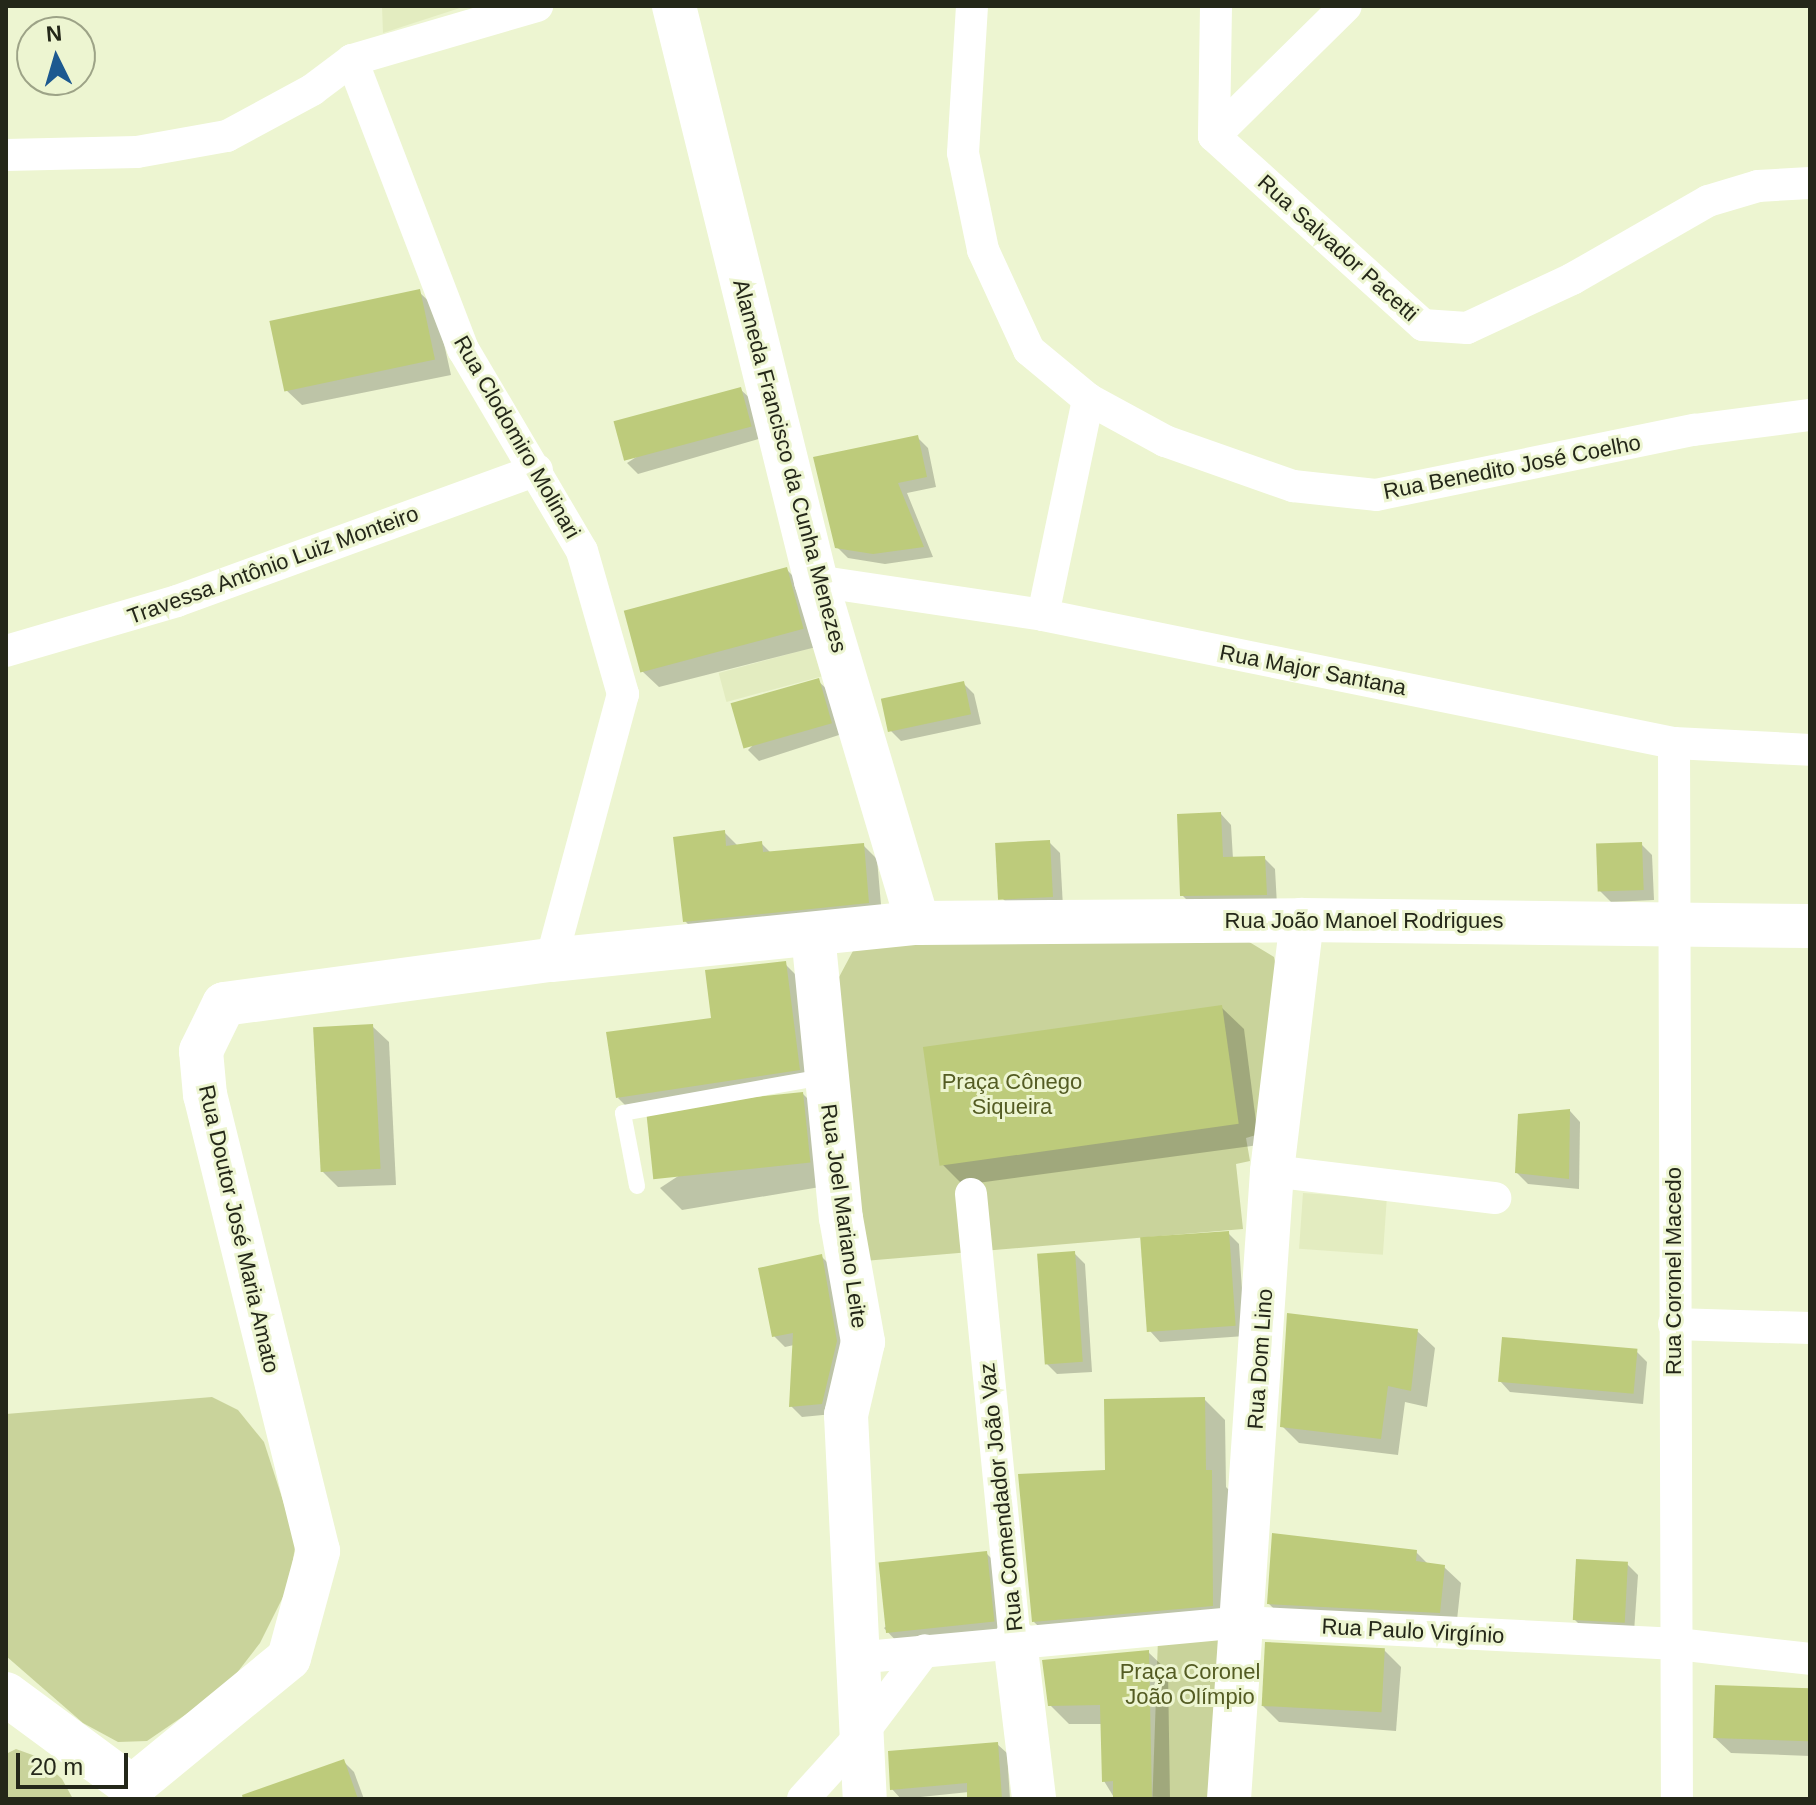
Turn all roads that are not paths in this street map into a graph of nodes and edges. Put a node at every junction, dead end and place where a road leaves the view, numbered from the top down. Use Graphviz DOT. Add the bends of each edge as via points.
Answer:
graph roads {
  1 [pos="537,6"];
  2 [pos="674,6"];
  3 [pos="972,6"];
  4 [pos="1216,6"];
  5 [pos="1346,6"];
  6 [pos="352,60"];
  7 [pos="1214,136"];
  8 [pos="6,155"];
  9 [pos="1810,183"];
  10 [pos="1088,399"];
  11 [pos="1810,415"];
  12 [pos="537,470"];
  13 [pos="816,581"];
  14 [pos="1043,615"];
  15 [pos="6,651"];
  16 [pos="1674,743"];
  17 [pos="1810,750"];
  18 [pos="1302,920"];
  19 [pos="918,923"];
  20 [pos="1676,925"];
  21 [pos="1810,926"];
  22 [pos="813,934"];
  23 [pos="551,960"];
  24 [pos="824,1077"];
  25 [pos="1272,1171"];
  26 [pos="637,1186"];
  27 [pos="971,1194"];
  28 [pos="1495,1198"];
  29 [pos="1674,1324"];
  30 [pos="1810,1328"];
  31 [pos="1242,1622"];
  32 [pos="1015,1641"];
  33 [pos="1677,1644"];
  34 [pos="925,1650"];
  35 [pos="855,1658"];
  36 [pos="1810,1659"];
  37 [pos="6,1694"];
  38 [pos="861,1735"];
  39 [pos="133,1793"];
  40 [pos="803,1799"];
  41 [pos="865,1799"];
  42 [pos="1034,1799"];
  43 [pos="1229,1799"];
  44 [pos="1677,1799"];
  1 -- 6 [label="street"];
  2 -- 13 [label="street, Alameda Francisco da Cunha Menezes"];
  3 -- 10 [label="street, Rua Benedito José Coelho" via="963,153 983,250 1029,350"];
  4 -- 7 [label="street"];
  5 -- 7 [label="street"];
  6 -- 8 [label="street" via="312,90 227,136 137,152"];
  6 -- 12 [label="street, Rua Clodomiro Molinari" via="463,349"];
  7 -- 9 [label="street, Rua Salvador Pacetti" via="1423,325 1467,328 1572,279 1708,201 1758,186"];
  10 -- 11 [label="street, Rua Benedito José Coelho" via="1165,441 1293,486 1376,495 1694,430"];
  10 -- 14 [label="street"];
  12 -- 15 [label="street, Travessa Antônio Luiz Monteiro" via="177,601"];
  12 -- 23 [label="street, Rua Clodomiro Molinari" via="582,551 623,694"];
  13 -- 14 [label="street, Rua Major Santana"];
  13 -- 19 [label="street, Alameda Francisco da Cunha Menezes"];
  14 -- 16 [label="street, Rua Major Santana"];
  16 -- 17 [label="street, Rua Major Santana"];
  16 -- 20 [label="street, Rua Coronel Macedo"];
  18 -- 19 [label="street, Rua João Manoel Rodrigues"];
  18 -- 20 [label="street, Rua João Manoel Rodrigues"];
  18 -- 25 [label="street, Rua Dom Lino"];
  19 -- 22 [label="street, Rua Doutor José Maria Amato"];
  20 -- 21 [label="street, Rua João Manoel Rodrigues"];
  20 -- 29 [label="street, Rua Coronel Macedo"];
  22 -- 23 [label="street, Rua Doutor José Maria Amato"];
  22 -- 24 [label="street, Rua Joel Mariano Leite"];
  23 -- 39 [label="street, Rua Doutor José Maria Amato" via="224,1004 201,1051 205,1095 318,1551 289,1658"];
  24 -- 26 [label="lane" via="623,1113"];
  24 -- 35 [label="street, Rua Joel Mariano Leite" via="863,1342 846,1415"];
  25 -- 28 [label="street"];
  25 -- 31 [label="street, Rua Dom Lino"];
  27 -- 32 [label="street, Rua Comendador João Vaz"];
  29 -- 30 [label="street"];
  29 -- 33 [label="street, Rua Coronel Macedo"];
  31 -- 32 [label="street, Rua Paulo Virgínio"];
  31 -- 33 [label="street, Rua Paulo Virgínio"];
  31 -- 43 [label="street, Rua Dom Lino"];
  32 -- 34 [label="street, Rua Paulo Virgínio"];
  32 -- 42 [label="street, Rua Comendador João Vaz"];
  33 -- 36 [label="street, Rua Paulo Virgínio"];
  33 -- 44 [label="street, Rua Coronel Macedo"];
  34 -- 35 [label="street, Rua Paulo Virgínio"];
  34 -- 38 [label="street"];
  35 -- 38 [label="street, Rua Joel Mariano Leite"];
  37 -- 39 [label="street"];
  38 -- 40 [label="street"];
  38 -- 41 [label="street, Rua Joel Mariano Leite"];
}
